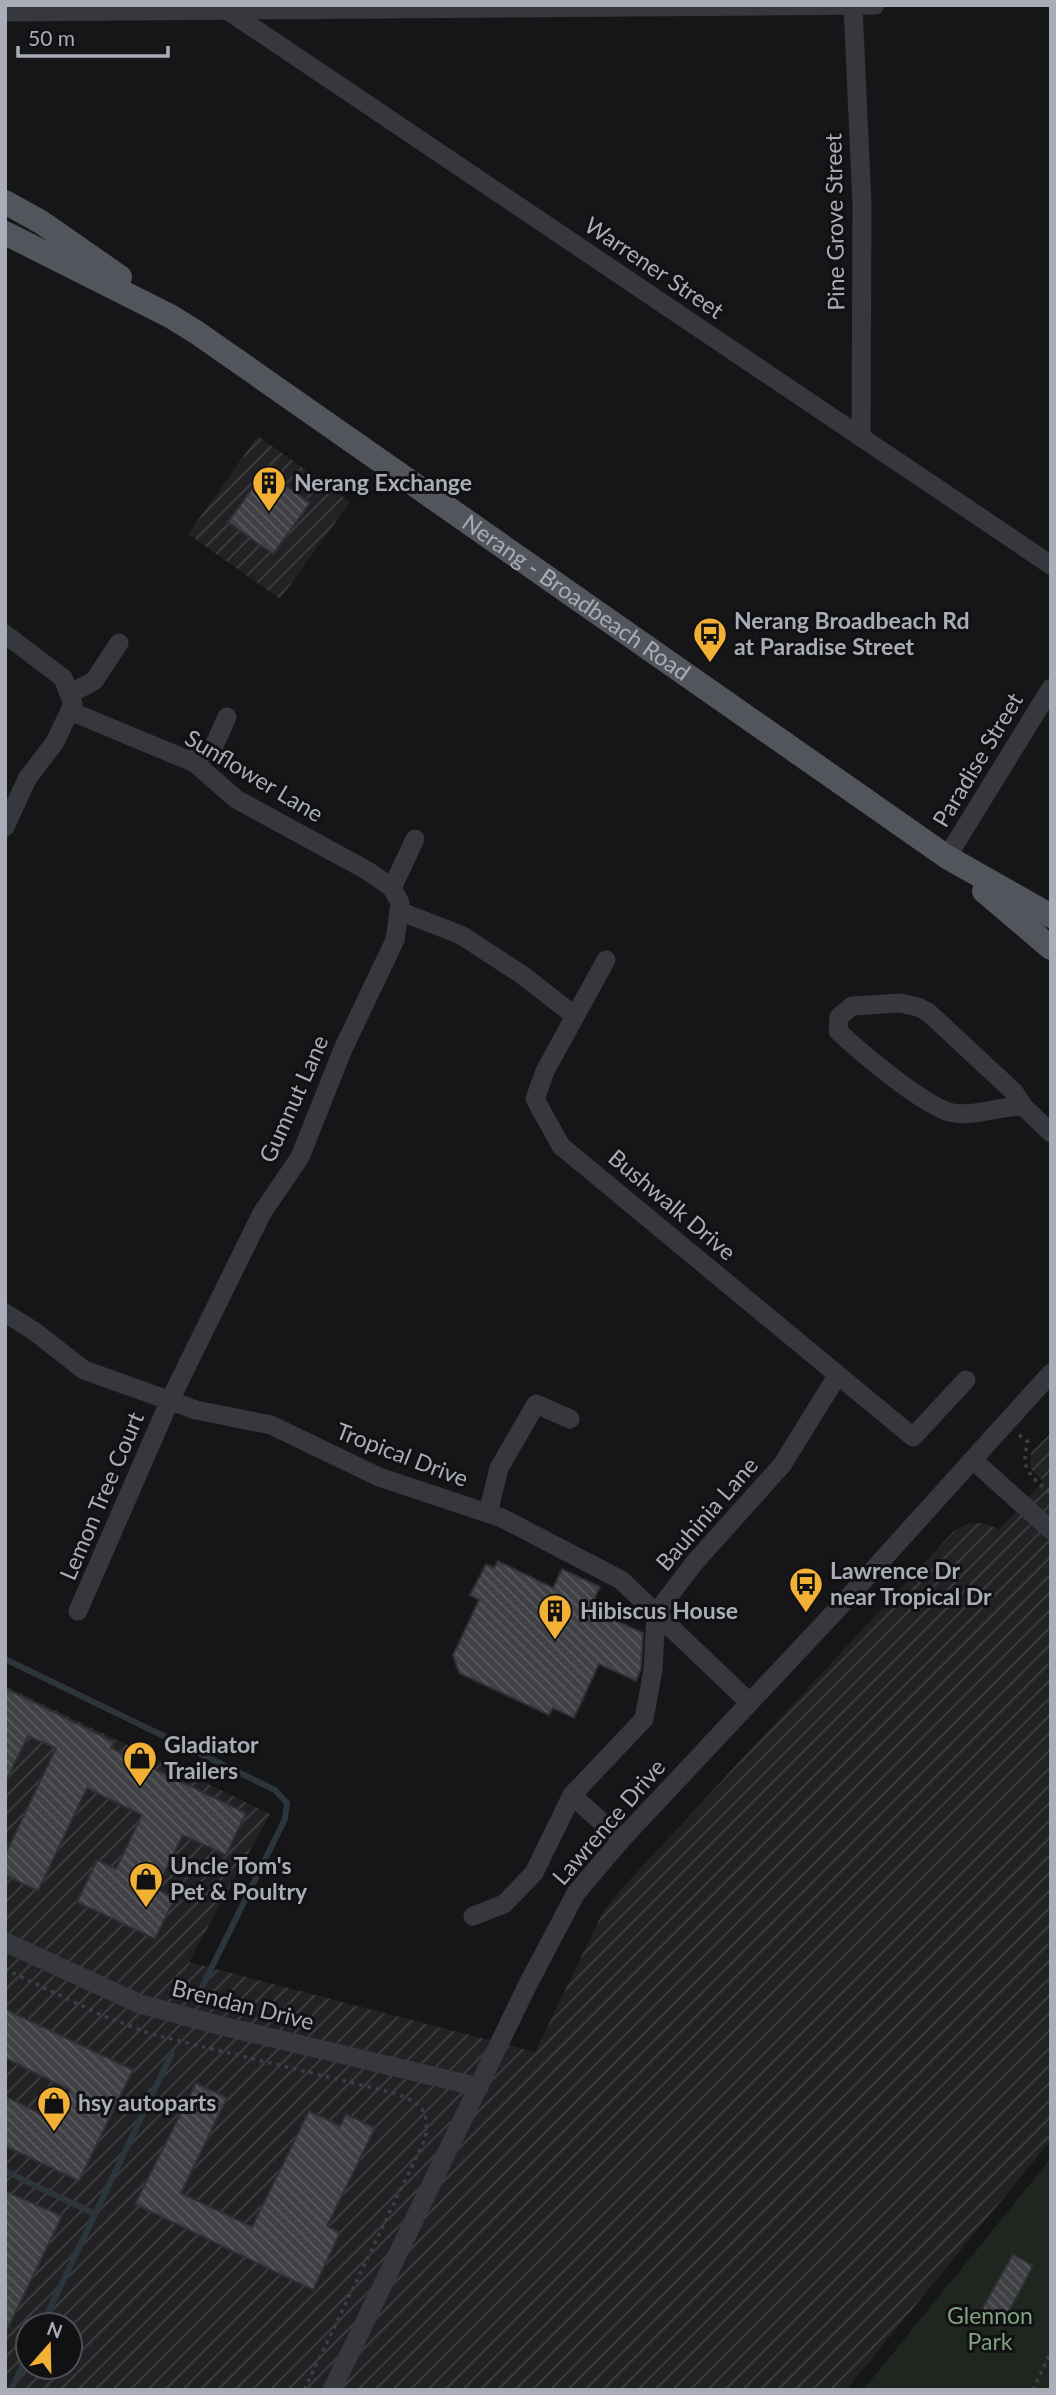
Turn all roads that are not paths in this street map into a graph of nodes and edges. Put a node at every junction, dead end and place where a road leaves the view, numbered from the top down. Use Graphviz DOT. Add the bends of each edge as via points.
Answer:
graph roads {
  1 [pos="875,5"];
  2 [pos="853,6"];
  3 [pos="291,8"];
  4 [pos="5,12"];
  5 [pos="230,12"];
  6 [pos="5,202"];
  7 [pos="5,233"];
  8 [pos="170,316"];
  9 [pos="861,437"];
  10 [pos="1051,565"];
  11 [pos="5,634"];
  12 [pos="119,643"];
  13 [pos="1051,688"];
  14 [pos="69,702"];
  15 [pos="227,717"];
  16 [pos="188,760"];
  17 [pos="5,827"];
  18 [pos="415,839"];
  19 [pos="947,857"];
  20 [pos="392,888"];
  21 [pos="399,911"];
  22 [pos="1051,916"];
  23 [pos="1051,948"];
  24 [pos="606,960"];
  25 [pos="575,1016"];
  26 [pos="1023,1106"];
  27 [pos="1051,1133"];
  28 [pos="7,1318"];
  29 [pos="1051,1373"];
  30 [pos="837,1376"];
  31 [pos="966,1380"];
  32 [pos="170,1400"];
  33 [pos="570,1419"];
  34 [pos="973,1460"];
  35 [pos="488,1513"];
  36 [pos="1051,1530"];
  37 [pos="78,1611"];
  38 [pos="656,1613"];
  39 [pos="748,1701"];
  40 [pos="572,1795"];
  41 [pos="621,1840"];
  42 [pos="472,1916"];
  43 [pos="5,1942"];
  44 [pos="479,2087"];
  45 [pos="332,2390"];
  1 -- 2 [label="street"];
  2 -- 3 [label="street"];
  2 -- 9 [label="street, Pine Grove Street" via="862,204"];
  3 -- 5 [label="street"];
  4 -- 5 [label="street"];
  5 -- 9 [label="street, Warrener Street"];
  6 -- 8 [label="main road, Nerang - Broadbeach Road" via="104,265"];
  7 -- 8 [label="main road, Nerang - Broadbeach Road"];
  8 -- 19 [label="main road, Nerang - Broadbeach Road"];
  9 -- 10 [label="street, Warrener Street"];
  11 -- 14 [label="street" via="63,678"];
  12 -- 14 [label="street" via="94,681"];
  13 -- 19 [label="street, Paradise Street"];
  14 -- 16 [label="street, Sunflower Lane"];
  14 -- 17 [label="street" via="55,743 27,779"];
  15 -- 16 [label="street" via="212,750"];
  16 -- 20 [label="street, Sunflower Lane" via="236,799"];
  18 -- 20 [label="street"];
  19 -- 22 [label="main road, Nerang - Broadbeach Road"];
  19 -- 23 [label="main road, Nerang - Broadbeach Road"];
  20 -- 21 [label="street, Gumnut Lane"];
  21 -- 25 [label="street" via="461,935 522,974"];
  21 -- 32 [label="street, Gumnut Lane" via="394,940 300,1157 262,1213"];
  24 -- 25 [label="street, Bushwalk Drive"];
  25 -- 30 [label="street, Bushwalk Drive" via="535,1099 561,1146"];
  26 -- 26 [label="street" via="968,1114 929,1104 838,1031 839,1017 852,1006 900,1003 918,1007"];
  26 -- 27 [label="street"];
  28 -- 32 [label="street, Tropical Drive" via="34,1331 84,1370"];
  29 -- 34 [label="street, Lawrence Drive"];
  30 -- 31 [label="street, Bushwalk Drive" via="913,1437"];
  30 -- 38 [label="street, Bauhinia Lane" via="782,1465"];
  32 -- 35 [label="street, Tropical Drive" via="271,1425 379,1477"];
  32 -- 37 [label="street, Lemon Tree Court"];
  33 -- 35 [label="street" via="536,1404 499,1468"];
  34 -- 36 [label="street"];
  34 -- 39 [label="street, Lawrence Drive"];
  35 -- 38 [label="street, Tropical Drive" via="621,1580"];
  38 -- 39 [label="street, Tropical Drive"];
  38 -- 40 [label="street" via="644,1719"];
  39 -- 41 [label="street, Lawrence Drive"];
  40 -- 41 [label="street"];
  40 -- 42 [label="street" via="534,1873 504,1904"];
  41 -- 44 [label="street, Lawrence Drive" via="564,1914"];
  43 -- 44 [label="street, Brendan Drive" via="161,2010"];
  44 -- 45 [label="street, Lawrence Drive"];
}
